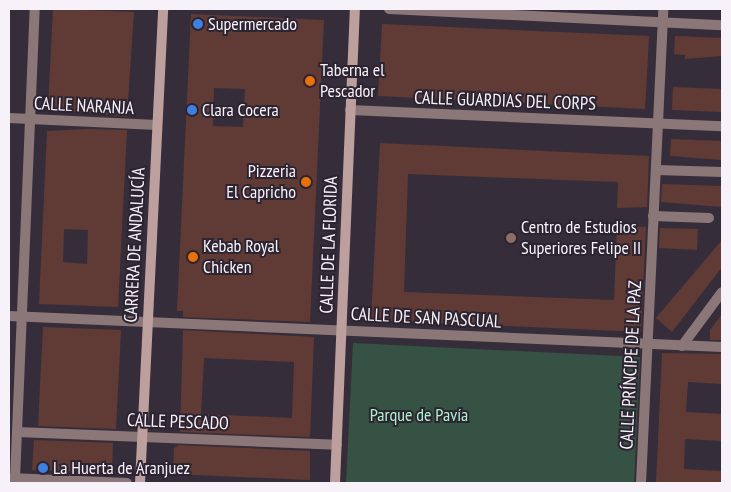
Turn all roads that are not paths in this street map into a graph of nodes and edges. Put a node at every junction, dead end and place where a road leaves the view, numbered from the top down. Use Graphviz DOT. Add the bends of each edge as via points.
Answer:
graph roads {
  1 [pos="35,9"];
  2 [pos="163,9"];
  3 [pos="355,9"];
  4 [pos="389,9"];
  5 [pos="664,9"];
  6 [pos="560,13"];
  7 [pos="662,22"];
  8 [pos="722,25"];
  9 [pos="350,110"];
  10 [pos="9,118"];
  11 [pos="30,119"];
  12 [pos="658,123"];
  13 [pos="157,126"];
  14 [pos="722,126"];
  15 [pos="657,170"];
  16 [pos="722,172"];
  17 [pos="653,216"];
  18 [pos="709,218"];
  19 [pos="722,292"];
  20 [pos="9,316"];
  21 [pos="22,317"];
  22 [pos="148,322"];
  23 [pos="342,331"];
  24 [pos="649,345"];
  25 [pos="682,346"];
  26 [pos="722,347"];
  27 [pos="17,432"];
  28 [pos="142,436"];
  29 [pos="337,445"];
  30 [pos="12,478"];
  31 [pos="127,483"];
  32 [pos="140,483"];
  33 [pos="335,483"];
  34 [pos="641,483"];
  1 -- 11 [label="street"];
  2 -- 13 [label="main road, CARRERA DE ANDALUCÍA"];
  3 -- 9 [label="main road, CALLE DE LA FLORIDA"];
  4 -- 6 [label="street"];
  5 -- 7 [label="street, CALLE PRÍNCIPE DE LA PAZ"];
  6 -- 7 [label="street"];
  7 -- 8 [label="street"];
  7 -- 12 [label="street, CALLE PRÍNCIPE DE LA PAZ"];
  9 -- 12 [label="street, CALLE GUARDIAS DEL CORPS"];
  9 -- 23 [label="main road, CALLE DE LA FLORIDA"];
  10 -- 11 [label="street, CALLE NARANJA"];
  11 -- 13 [label="street, CALLE NARANJA"];
  11 -- 21 [label="street"];
  12 -- 14 [label="street, CALLE GUARDIAS DEL CORPS"];
  12 -- 15 [label="street, CALLE PRÍNCIPE DE LA PAZ"];
  13 -- 22 [label="main road, CARRERA DE ANDALUCÍA"];
  15 -- 16 [label="street"];
  15 -- 17 [label="street, CALLE PRÍNCIPE DE LA PAZ"];
  17 -- 18 [label="street"];
  17 -- 24 [label="street, CALLE PRÍNCIPE DE LA PAZ"];
  19 -- 25 [label="street"];
  20 -- 21 [label="street, CALLE DE SAN PASCUAL"];
  21 -- 22 [label="street, CALLE DE SAN PASCUAL"];
  21 -- 27 [label="street"];
  22 -- 23 [label="street, CALLE DE SAN PASCUAL"];
  22 -- 28 [label="main road, CARRERA DE ANDALUCÍA"];
  23 -- 24 [label="street, CALLE DE SAN PASCUAL"];
  23 -- 29 [label="main road, CALLE DE LA FLORIDA"];
  24 -- 25 [label="street, CALLE DE SAN PASCUAL"];
  24 -- 34 [label="street, CALLE PRÍNCIPE DE LA PAZ"];
  25 -- 26 [label="street, CALLE DE SAN PASCUAL"];
  27 -- 28 [label="street, CALLE PESCADO"];
  27 -- 30 [label="street"];
  28 -- 29 [label="street, CALLE PESCADO"];
  28 -- 32 [label="main road, CARRERA DE ANDALUCÍA"];
  29 -- 33 [label="main road, CALLE DE LA FLORIDA"];
  30 -- 31 [label="street"];
}
